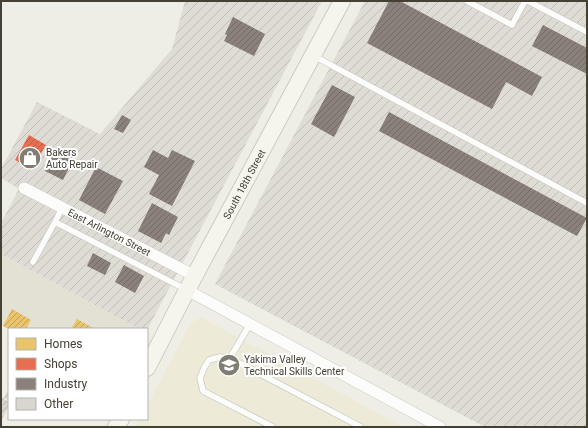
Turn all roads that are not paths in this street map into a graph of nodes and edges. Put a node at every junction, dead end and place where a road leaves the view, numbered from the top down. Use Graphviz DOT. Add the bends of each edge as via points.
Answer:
graph roads {
  1 [pos="342,1"];
  2 [pos="467,1"];
  3 [pos="525,1"];
  4 [pos="528,1"];
  5 [pos="587,32"];
  6 [pos="313,55"];
  7 [pos="24,188"];
  8 [pos="587,203"];
  9 [pos="62,208"];
  10 [pos="55,222"];
  11 [pos="33,262"];
  12 [pos="191,283"];
  13 [pos="250,324"];
  14 [pos="230,358"];
  15 [pos="148,366"];
  16 [pos="273,427"];
  17 [pos="361,427"];
  18 [pos="440,427"];
  1 -- 6 [label="street, South 18th Street"];
  2 -- 3 [label="lane" via="512,25"];
  4 -- 5 [label="lane"];
  6 -- 8 [label="lane"];
  6 -- 12 [label="street, South 18th Street"];
  7 -- 9 [label="street, East Arlington Street"];
  9 -- 10 [label="lane"];
  9 -- 12 [label="street, East Arlington Street"];
  10 -- 11 [label="lane"];
  10 -- 12 [label="lane"];
  12 -- 13 [label="street, East Arlington Street"];
  12 -- 15 [label="street, South 18th Street"];
  13 -- 14 [label="lane"];
  13 -- 18 [label="street, East Arlington Street"];
  14 -- 16 [label="lane" via="209,360 200,378 203,391"];
  14 -- 17 [label="lane"];
}
